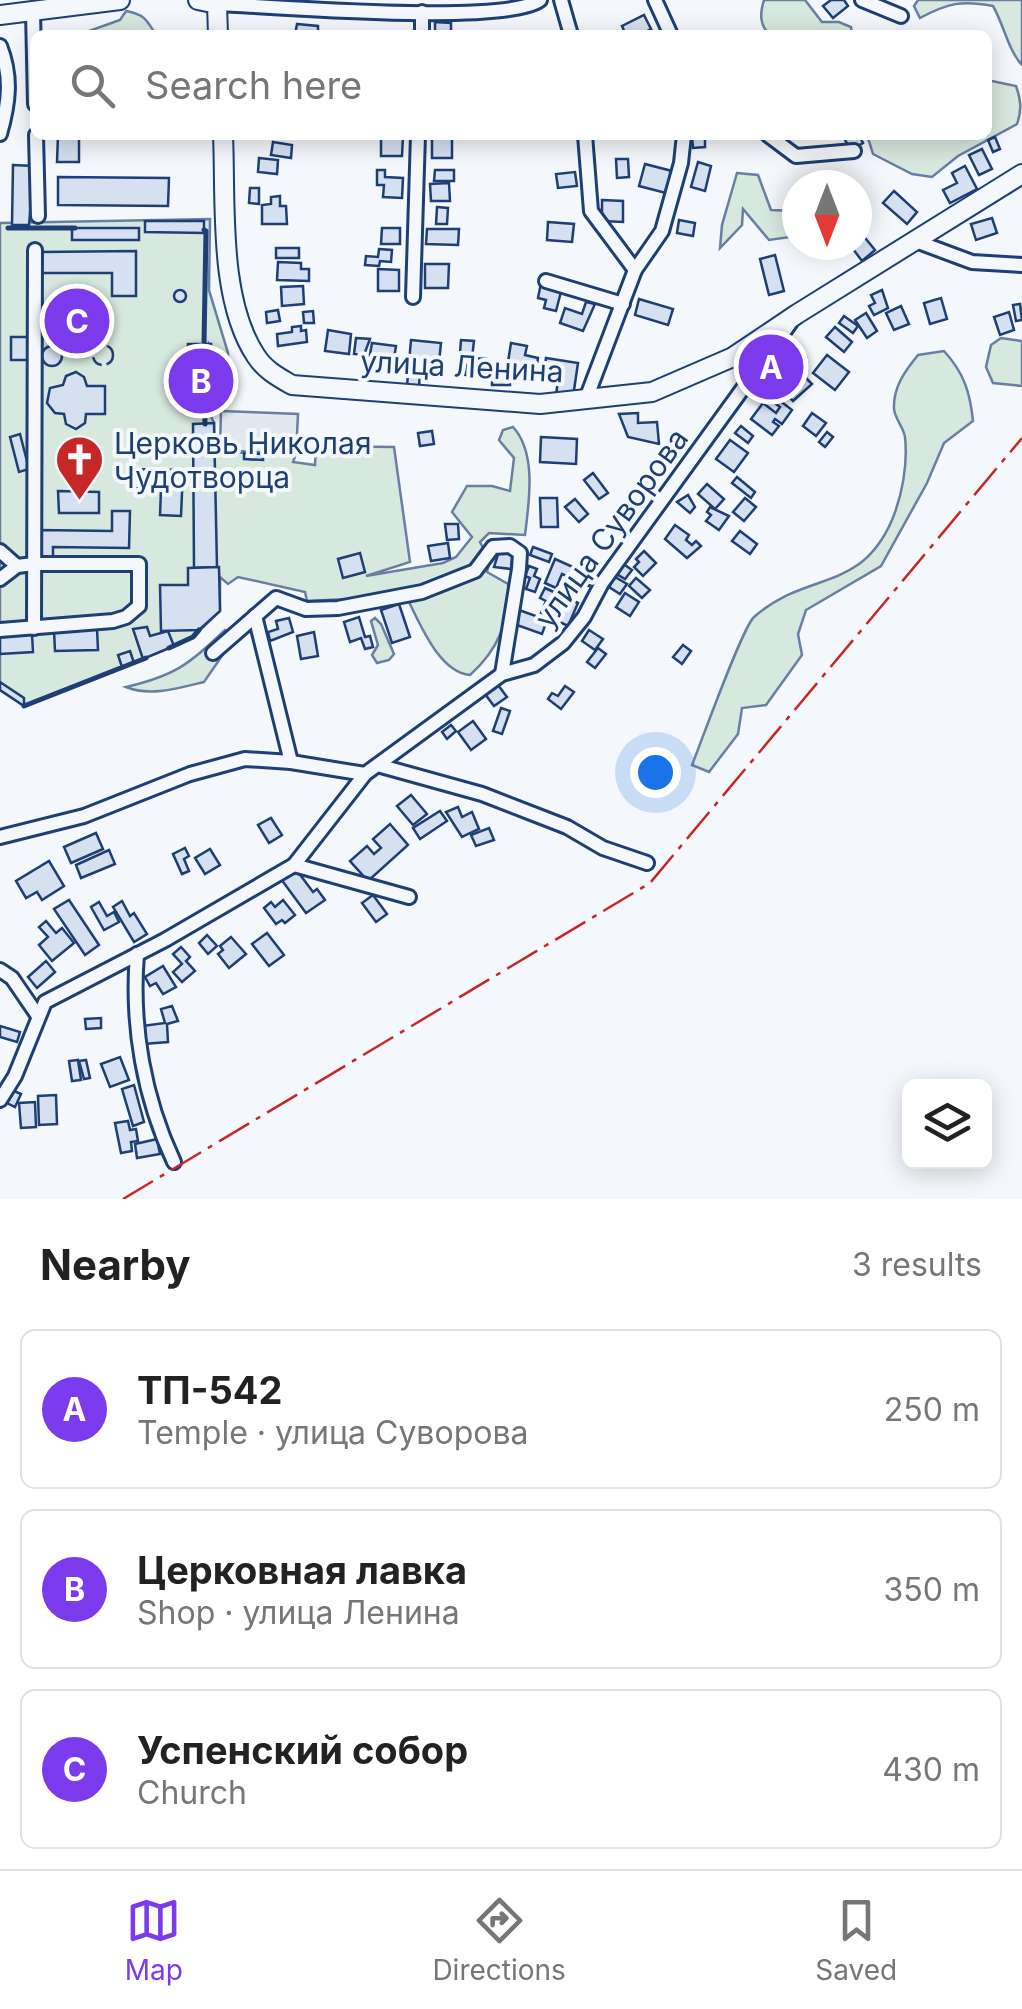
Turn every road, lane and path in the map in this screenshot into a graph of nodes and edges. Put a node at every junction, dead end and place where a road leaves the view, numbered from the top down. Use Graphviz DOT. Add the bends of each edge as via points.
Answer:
graph roads {
  1 [pos="120,0"];
  2 [pos="540,0"];
  3 [pos="561,0"];
  4 [pos="655,0"];
  5 [pos="862,0"];
  6 [pos="211,1"];
  7 [pos="46,6"];
  8 [pos="422,12"];
  9 [pos="0,15"];
  10 [pos="901,16"];
  11 [pos="217,30"];
  12 [pos="422,30"];
  13 [pos="570,30"];
  14 [pos="668,30"];
  15 [pos="0,46"];
  16 [pos="0,134"];
  17 [pos="36,140"];
  18 [pos="223,140"];
  19 [pos="418,140"];
  20 [pos="586,140"];
  21 [pos="683,140"];
  22 [pos="775,140"];
  23 [pos="854,151"];
  24 [pos="1022,174"];
  25 [pos="38,216"];
  26 [pos="913,240"];
  27 [pos="35,250"];
  28 [pos="1022,265"];
  29 [pos="635,270"];
  30 [pos="546,281"];
  31 [pos="413,298"];
  32 [pos="623,304"];
  33 [pos="797,314"];
  34 [pos="586,399"];
  35 [pos="0,551"];
  36 [pos="34,564"];
  37 [pos="17,566"];
  38 [pos="0,579"];
  39 [pos="255,616"];
  40 [pos="34,628"];
  41 [pos="0,630"];
  42 [pos="213,653"];
  43 [pos="502,674"];
  44 [pos="291,762"];
  45 [pos="380,766"];
  46 [pos="365,774"];
  47 [pos="0,837"];
  48 [pos="646,863"];
  49 [pos="294,866"];
  50 [pos="408,897"];
  51 [pos="138,954"];
  52 [pos="0,970"];
  53 [pos="38,1016"];
  54 [pos="0,1100"];
  55 [pos="174,1162"];
  1 -- 7 [label="main road"];
  2 -- 8 [label="street" via="502,11"];
  3 -- 13 [label="street"];
  4 -- 14 [label="street"];
  5 -- 10 [label="street"];
  6 -- 8 [label="street"];
  6 -- 11 [label="main road"];
  7 -- 9 [label="main road"];
  8 -- 12 [label="street"];
  15 -- 16 [label="street" via="9,103"];
  17 -- 25 [label="street"];
  18 -- 34 [label="main road, улица Ленина" via="230,280 244,334 270,372 292,385 540,404"];
  19 -- 31 [label="street"];
  20 -- 29 [label="street" via="591,211"];
  21 -- 29 [label="street" via="662,231"];
  22 -- 23 [label="street" via="796,156"];
  24 -- 26 [label="main road, улица Ленина"];
  26 -- 28 [label="street" via="972,262"];
  26 -- 33 [label="main road, улица Ленина"];
  27 -- 36 [label="street"];
  29 -- 32 [label="street"];
  30 -- 32 [label="street"];
  32 -- 34 [label="street"];
  33 -- 34 [label="main road, улица Ленина" via="733,357 652,392"];
  33 -- 43 [label="street, улица Суворова" via="563,644 534,665"];
  35 -- 37 [label="street"];
  36 -- 37 [label="street"];
  36 -- 40 [label="street"];
  36 -- 40 [label="street" via="138,564 139,606 112,622"];
  37 -- 38 [label="street"];
  39 -- 42 [label="street"];
  39 -- 43 [label="street" via="276,598 306,609 338,608 422,592 475,571 492,547 510,546 520,552 519,569"];
  39 -- 44 [label="street"];
  40 -- 41 [label="street"];
  43 -- 45 [label="street, улица Суворова"];
  44 -- 46 [label="street"];
  44 -- 47 [label="street" via="245,759 84,816"];
  45 -- 46 [label="street, улица Суворова"];
  45 -- 48 [label="street" via="482,794"];
  46 -- 49 [label="street, улица Суворова"];
  49 -- 50 [label="street"];
  49 -- 51 [label="street, улица Суворова"];
  51 -- 53 [label="street, улица Суворова" via="45,1002"];
  51 -- 55 [label="street" via="138,1032 155,1121"];
  52 -- 53 [label="street"];
  53 -- 54 [label="street"];
}
